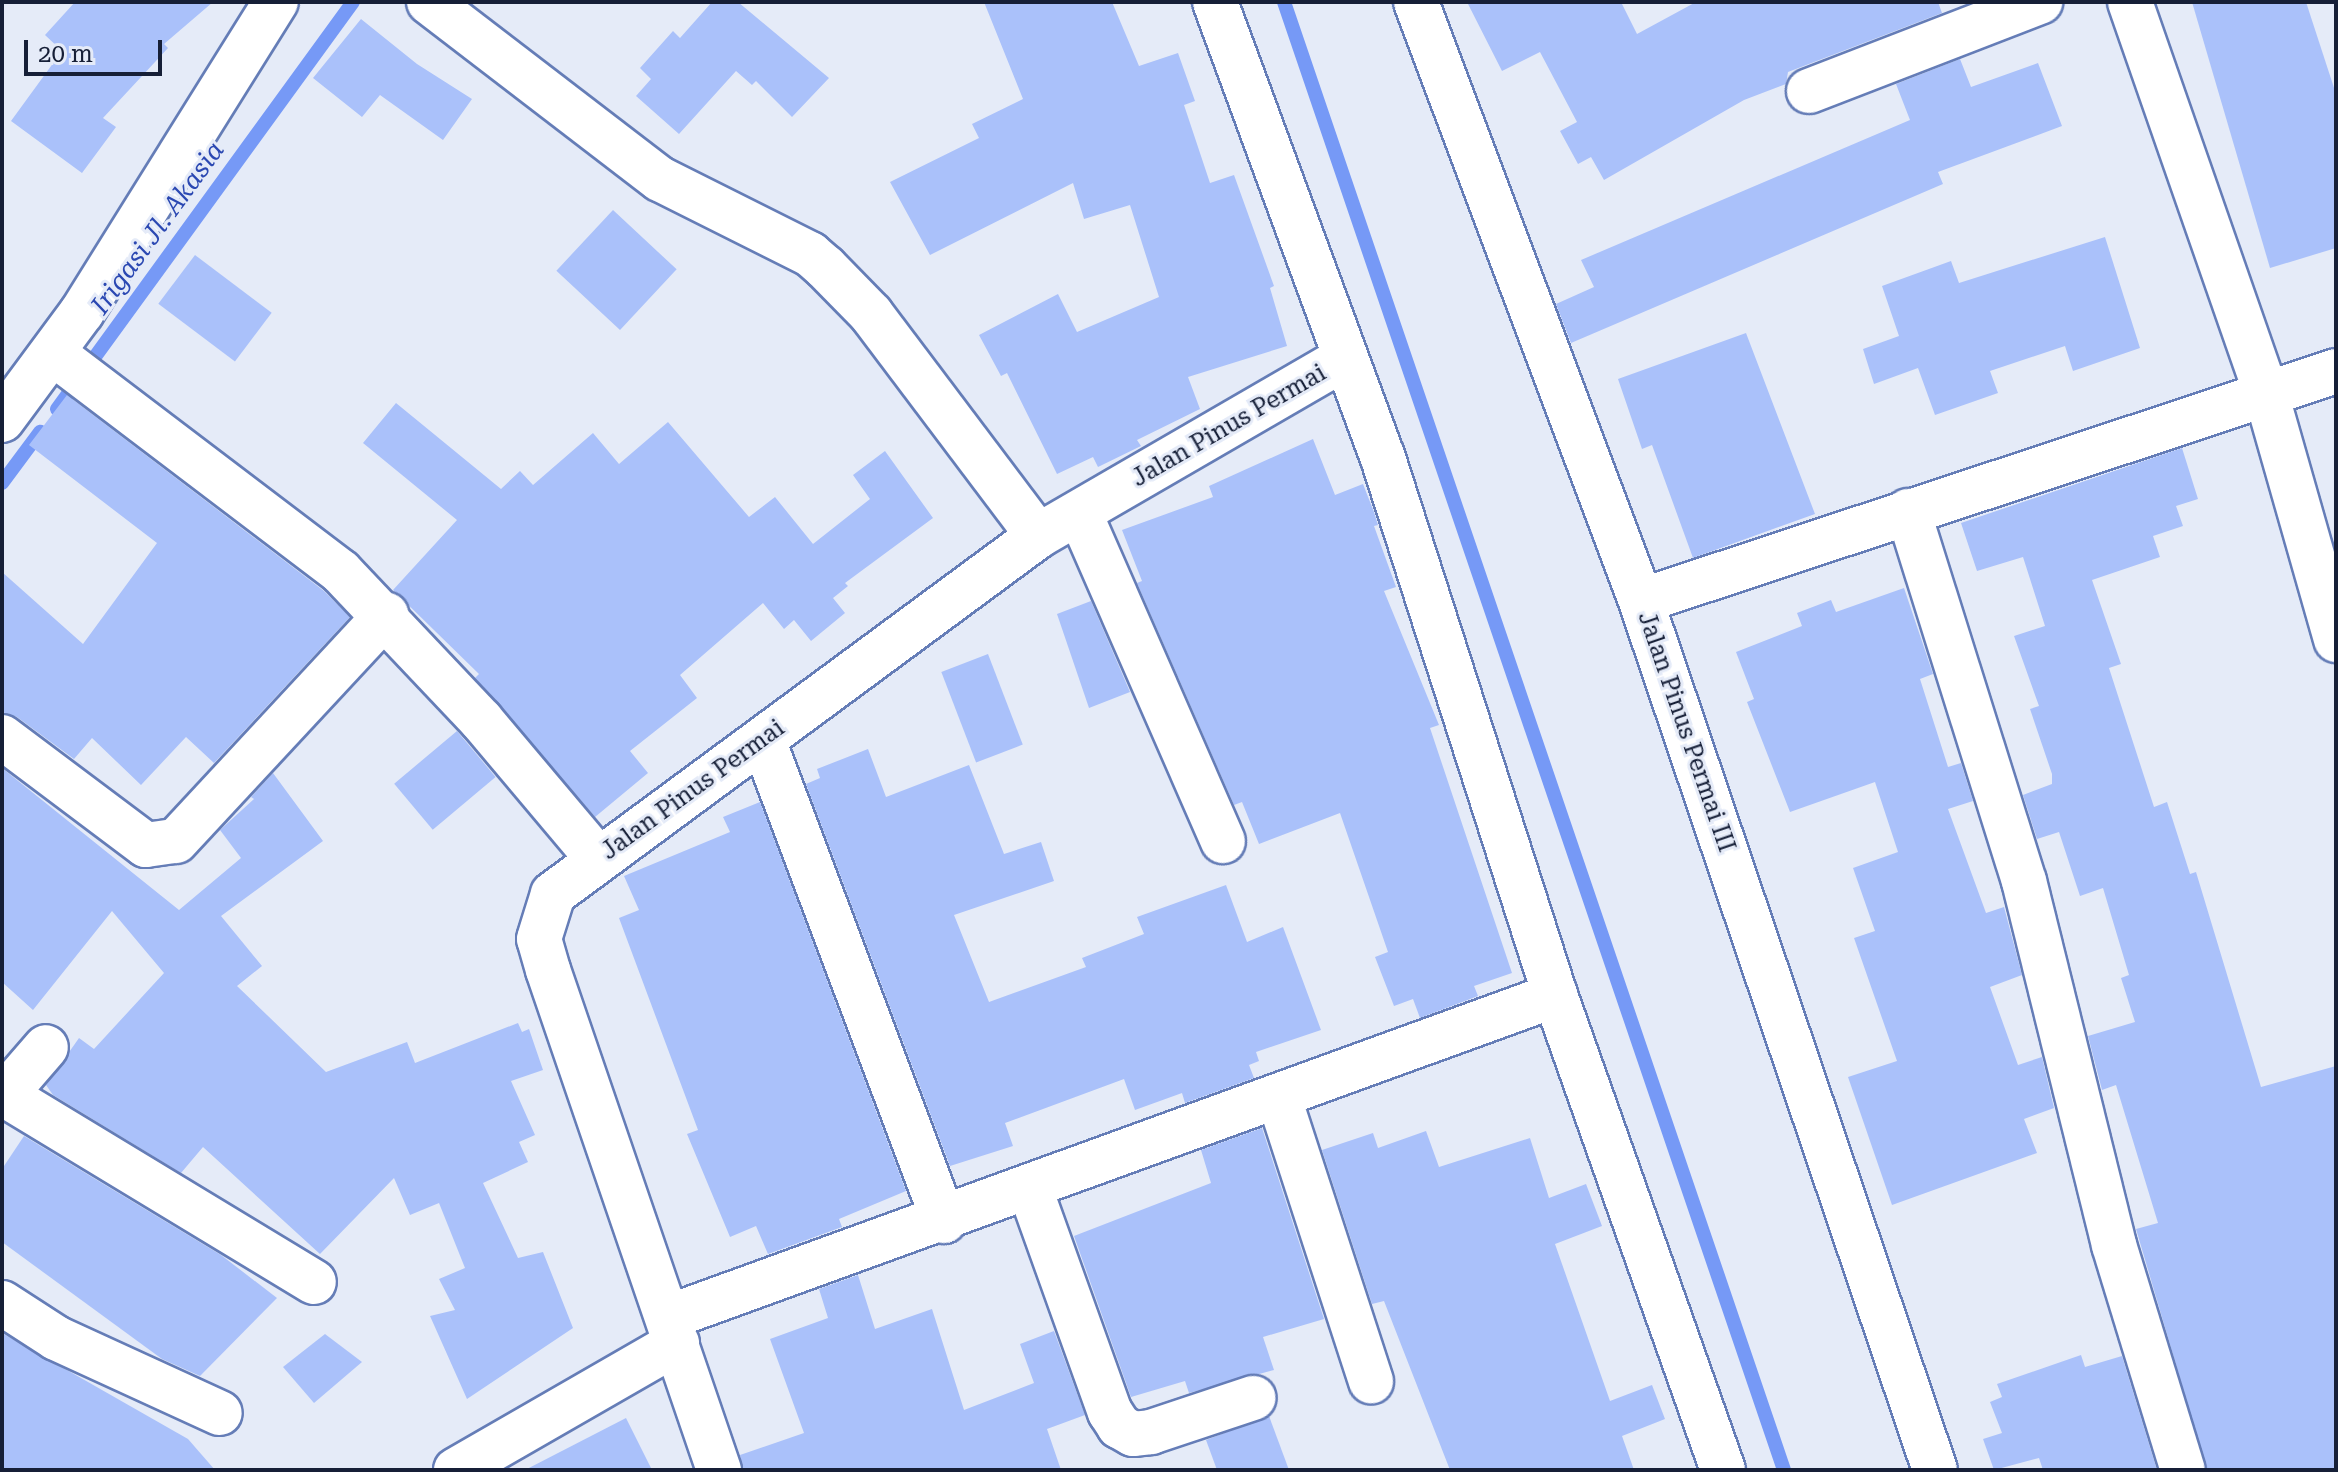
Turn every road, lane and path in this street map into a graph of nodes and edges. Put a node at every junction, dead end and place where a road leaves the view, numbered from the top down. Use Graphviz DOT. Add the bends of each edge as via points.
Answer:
graph roads {
  1 [pos="276,2"];
  2 [pos="429,2"];
  3 [pos="1215,2"];
  4 [pos="1416,2"];
  5 [pos="2040,2"];
  6 [pos="2130,2"];
  7 [pos="1809,91"];
  8 [pos="54,354"];
  9 [pos="1345,358"];
  10 [pos="2336,371"];
  11 [pos="2265,390"];
  12 [pos="2,420"];
  13 [pos="1908,511"];
  14 [pos="1080,514"];
  15 [pos="1038,536"];
  16 [pos="1641,601"];
  17 [pos="386,615"];
  18 [pos="2336,640"];
  19 [pos="2,737"];
  20 [pos="763,740"];
  21 [pos="1223,841"];
  22 [pos="598,859"];
  23 [pos="1555,995"];
  24 [pos="46,1047"];
  25 [pos="4,1097"];
  26 [pos="1279,1098"];
  27 [pos="1030,1189"];
  28 [pos="944,1221"];
  29 [pos="314,1282"];
  30 [pos="2,1303"];
  31 [pos="673,1330"];
  32 [pos="1371,1381"];
  33 [pos="1253,1398"];
  34 [pos="220,1413"];
  35 [pos="456,1470"];
  36 [pos="719,1470"];
  37 [pos="1723,1470"];
  38 [pos="1935,1470"];
  39 [pos="2183,1470"];
  1 -- 8 [label="street"];
  2 -- 15 [label="street" via="660,179 810,254 825,267 871,314"];
  3 -- 9 [label="street"];
  4 -- 16 [label="street, Jalan Pinus Permai III"];
  5 -- 7 [label="street"];
  6 -- 11 [label="street"];
  8 -- 12 [label="street"];
  8 -- 17 [label="street" via="234,486"];
  9 -- 14 [label="street, Jalan Pinus Permai"];
  9 -- 23 [label="street" via="1382,455"];
  10 -- 11 [label="street"];
  11 -- 13 [label="street"];
  11 -- 18 [label="street"];
  13 -- 16 [label="street"];
  13 -- 39 [label="street" via="2024,881 2114,1245"];
  14 -- 15 [label="street, Jalan Pinus Permai"];
  14 -- 21 [label="street"];
  15 -- 20 [label="street, Jalan Pinus Permai"];
  16 -- 38 [label="street, Jalan Pinus Permai III"];
  17 -- 19 [label="street" via="176,841 146,845"];
  17 -- 22 [label="street"];
  20 -- 22 [label="street, Jalan Pinus Permai" via="671,812"];
  20 -- 28 [label="street"];
  22 -- 31 [label="street, Jalan Pinus Permai" via="553,894 539,939"];
  23 -- 26 [label="street"];
  23 -- 37 [label="street"];
  24 -- 25 [label="street"];
  25 -- 29 [label="street"];
  26 -- 27 [label="street"];
  26 -- 32 [label="street"];
  27 -- 28 [label="street"];
  27 -- 33 [label="street" via="1119,1426 1133,1434 1151,1432"];
  28 -- 31 [label="street"];
  30 -- 34 [label="street" via="56,1338"];
  31 -- 35 [label="street"];
  31 -- 36 [label="street, Jalan Pinus Permai"];
}
